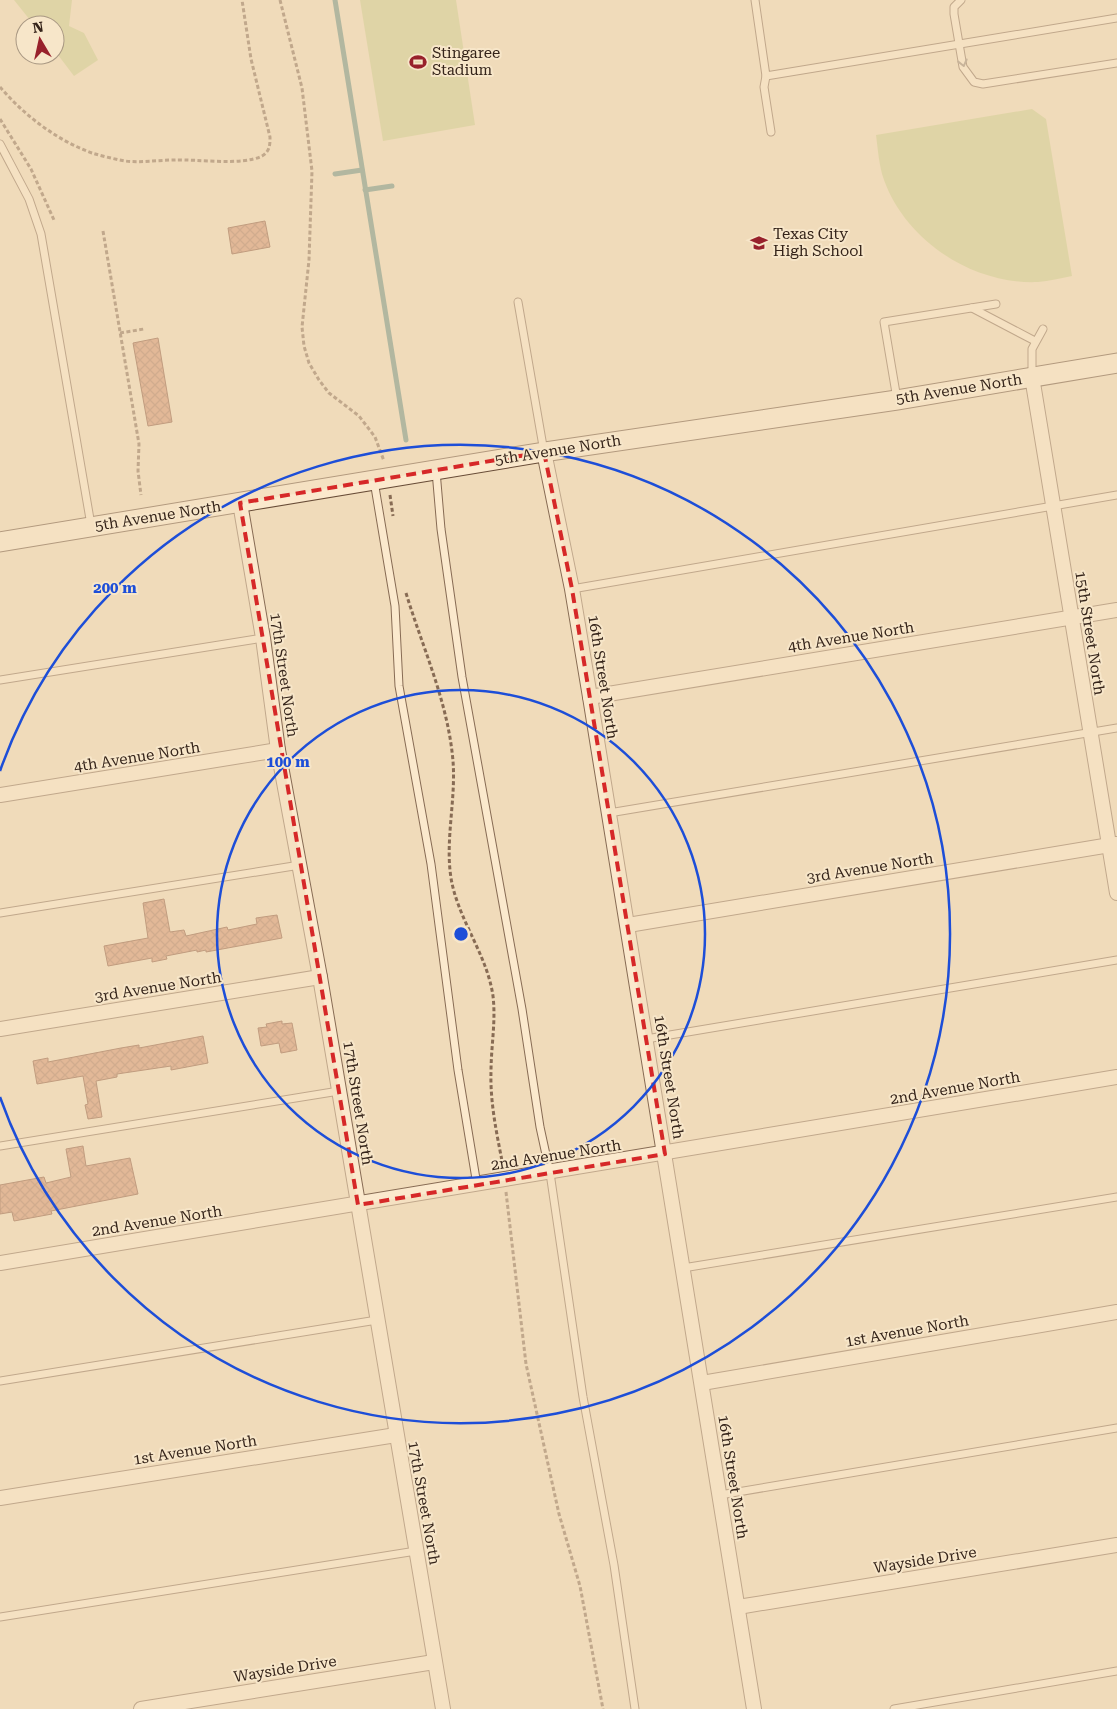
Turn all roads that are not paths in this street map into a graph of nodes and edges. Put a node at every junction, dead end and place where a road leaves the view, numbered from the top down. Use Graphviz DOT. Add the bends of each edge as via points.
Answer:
graph roads {
  1 [pos="755,0"];
  2 [pos="961,0"];
  3 [pos="1117,18"];
  4 [pos="959,44"];
  5 [pos="1117,63"];
  6 [pos="766,76"];
  7 [pos="771,132"];
  8 [pos="0,144"];
  9 [pos="518,302"];
  10 [pos="996,304"];
  11 [pos="972,308"];
  12 [pos="1043,329"];
  13 [pos="1035,341"];
  14 [pos="1117,363"];
  15 [pos="1032,377"];
  16 [pos="897,400"];
  17 [pos="544,452"];
  18 [pos="436,470"];
  19 [pos="381,479"];
  20 [pos="1117,495"];
  21 [pos="240,503"];
  22 [pos="1053,506"];
  23 [pos="92,526"];
  24 [pos="0,542"];
  25 [pos="572,589"];
  26 [pos="1117,610"];
  27 [pos="1071,617"];
  28 [pos="264,638"];
  29 [pos="0,680"];
  30 [pos="590,697"];
  31 [pos="1117,728"];
  32 [pos="1090,732"];
  33 [pos="278,750"];
  34 [pos="0,795"];
  35 [pos="609,813"];
  36 [pos="1113,845"];
  37 [pos="300,865"];
  38 [pos="1117,893"];
  39 [pos="0,913"];
  40 [pos="628,925"];
  41 [pos="1117,960"];
  42 [pos="320,977"];
  43 [pos="0,1028"];
  44 [pos="646,1039"];
  45 [pos="1117,1077"];
  46 [pos="339,1091"];
  47 [pos="0,1146"];
  48 [pos="664,1154"];
  49 [pos="550,1173"];
  50 [pos="477,1185"];
  51 [pos="1117,1197"];
  52 [pos="358,1205"];
  53 [pos="0,1263"];
  54 [pos="683,1268"];
  55 [pos="1117,1312"];
  56 [pos="377,1320"];
  57 [pos="0,1381"];
  58 [pos="702,1383"];
  59 [pos="1117,1428"];
  60 [pos="396,1435"];
  61 [pos="720,1495"];
  62 [pos="0,1498"];
  63 [pos="1117,1545"];
  64 [pos="416,1551"];
  65 [pos="738,1607"];
  66 [pos="0,1617"];
  67 [pos="434,1662"];
  68 [pos="1117,1671"];
  69 [pos="141,1709"];
  70 [pos="442,1709"];
  71 [pos="636,1709"];
  72 [pos="754,1709"];
  73 [pos="894,1709"];
  1 -- 6 [label="lane"];
  2 -- 4 [label="lane" via="954,7"];
  3 -- 4 [label="lane"];
  4 -- 5 [label="lane, one-way" via="962,67 968,78 983,84"];
  4 -- 6 [label="lane"];
  6 -- 7 [label="lane" via="764,87"];
  8 -- 23 [label="lane" via="26,192 41,234"];
  9 -- 17 [label="lane"];
  10 -- 11 [label="lane"];
  11 -- 13 [label="lane"];
  11 -- 16 [label="lane" via="884,322"];
  12 -- 13 [label="lane"];
  13 -- 15 [label="lane" via="1030,364"];
  14 -- 15 [label="street, 5th Avenue North"];
  15 -- 16 [label="street, 5th Avenue North"];
  15 -- 22 [label="street, 15th Street North"];
  16 -- 17 [label="street, 5th Avenue North"];
  17 -- 18 [label="street, 5th Avenue North"];
  17 -- 25 [label="street, 16th Street North"];
  18 -- 19 [label="street, 5th Avenue North"];
  18 -- 49 [label="lane" via="461,668"];
  19 -- 21 [label="street, 5th Avenue North"];
  19 -- 50 [label="lane" via="396,606 399,686 431,864"];
  20 -- 22 [label="lane"];
  21 -- 23 [label="street, 5th Avenue North"];
  21 -- 28 [label="street, 17th Street North"];
  22 -- 25 [label="lane"];
  22 -- 27 [label="street, 15th Street North"];
  23 -- 24 [label="street, 5th Avenue North"];
  25 -- 30 [label="street, 16th Street North"];
  26 -- 27 [label="street, 4th Avenue North"];
  27 -- 30 [label="street, 4th Avenue North"];
  27 -- 32 [label="street, 15th Street North"];
  28 -- 29 [label="lane"];
  28 -- 33 [label="street, 17th Street North"];
  30 -- 35 [label="street, 16th Street North"];
  31 -- 32 [label="lane"];
  32 -- 35 [label="lane"];
  32 -- 36 [label="street, 15th Street North"];
  33 -- 34 [label="street, 4th Avenue North"];
  33 -- 37 [label="street, 17th Street North"];
  35 -- 40 [label="street, 16th Street North"];
  36 -- 38 [label="street, 15th Street North"];
  36 -- 40 [label="street, 3rd Avenue North"];
  37 -- 39 [label="lane"];
  37 -- 42 [label="street, 17th Street North"];
  40 -- 44 [label="street, 16th Street North"];
  41 -- 44 [label="lane"];
  42 -- 43 [label="street, 3rd Avenue North"];
  42 -- 46 [label="street, 17th Street North"];
  44 -- 48 [label="street, 16th Street North"];
  45 -- 48 [label="street, 2nd Avenue North"];
  46 -- 47 [label="lane"];
  46 -- 52 [label="street, 17th Street North"];
  48 -- 49 [label="street, 2nd Avenue North"];
  48 -- 54 [label="street, 16th Street North"];
  49 -- 50 [label="street, 2nd Avenue North"];
  49 -- 71 [label="lane" via="583,1397"];
  50 -- 52 [label="street, 2nd Avenue North"];
  51 -- 54 [label="lane"];
  52 -- 53 [label="street, 2nd Avenue North"];
  52 -- 56 [label="street, 17th Street North"];
  54 -- 58 [label="street, 16th Street North"];
  55 -- 58 [label="street, 1st Avenue North"];
  56 -- 57 [label="lane"];
  56 -- 60 [label="street, 17th Street North"];
  58 -- 61 [label="street, 16th Street North"];
  59 -- 61 [label="lane"];
  60 -- 62 [label="street, 1st Avenue North"];
  60 -- 64 [label="street, 17th Street North"];
  61 -- 65 [label="street, 16th Street North"];
  63 -- 65 [label="street, Wayside Drive"];
  64 -- 66 [label="lane"];
  64 -- 67 [label="street, 17th Street North"];
  65 -- 72 [label="street, 16th Street North"];
  67 -- 69 [label="street, Wayside Drive"];
  67 -- 70 [label="street, 17th Street North"];
  68 -- 73 [label="lane"];
}
